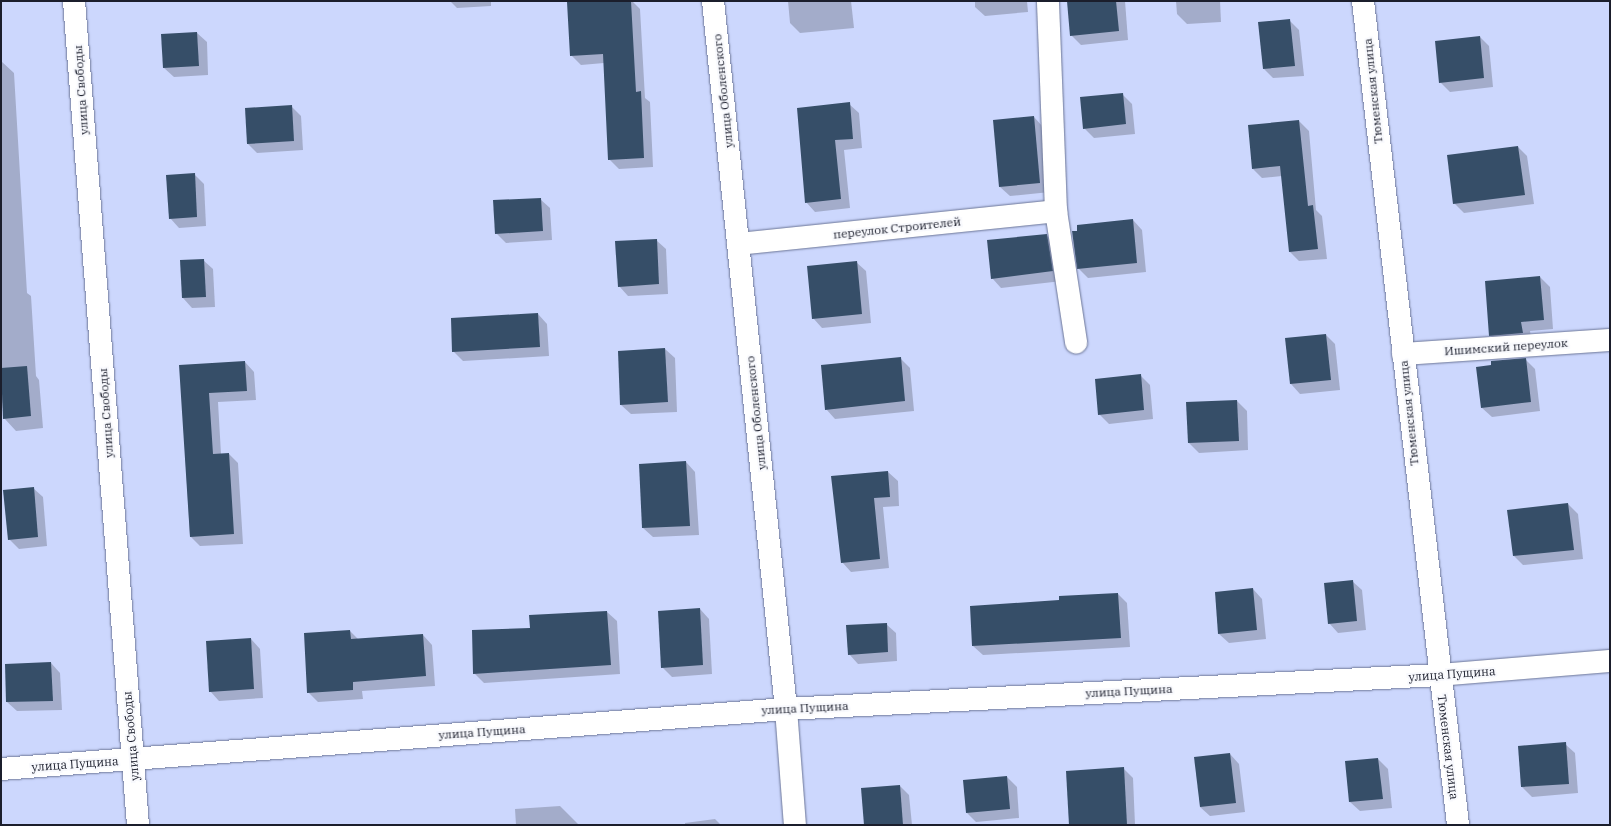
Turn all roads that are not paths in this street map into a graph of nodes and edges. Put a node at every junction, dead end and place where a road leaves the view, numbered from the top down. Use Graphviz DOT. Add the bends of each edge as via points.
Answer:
graph roads {
  1 [pos="74,1"];
  2 [pos="713,1"];
  3 [pos="1048,1"];
  4 [pos="1363,1"];
  5 [pos="1056,211"];
  6 [pos="738,244"];
  7 [pos="1610,340"];
  8 [pos="1076,342"];
  9 [pos="1403,354"];
  10 [pos="1610,661"];
  11 [pos="1439,675"];
  12 [pos="786,708"];
  13 [pos="133,760"];
  14 [pos="1,769"];
  15 [pos="138,825"];
  16 [pos="795,825"];
  17 [pos="1458,825"];
  1 -- 13 [label="street, улица Свободы"];
  2 -- 6 [label="street, улица Оболенского"];
  3 -- 5 [label="street"];
  4 -- 9 [label="street, Тюменская улица"];
  5 -- 6 [label="street, переулок Строителей"];
  5 -- 8 [label="street"];
  6 -- 12 [label="street, улица Оболенского"];
  7 -- 9 [label="street, Ишимский переулок"];
  9 -- 11 [label="street, Тюменская улица"];
  10 -- 11 [label="street, улица Пущина"];
  11 -- 12 [label="street, улица Пущина"];
  11 -- 17 [label="street, Тюменская улица"];
  12 -- 13 [label="street, улица Пущина"];
  12 -- 16 [label="street, улица Оболенского"];
  13 -- 14 [label="street, улица Пущина"];
  13 -- 15 [label="street, улица Свободы"];
}
